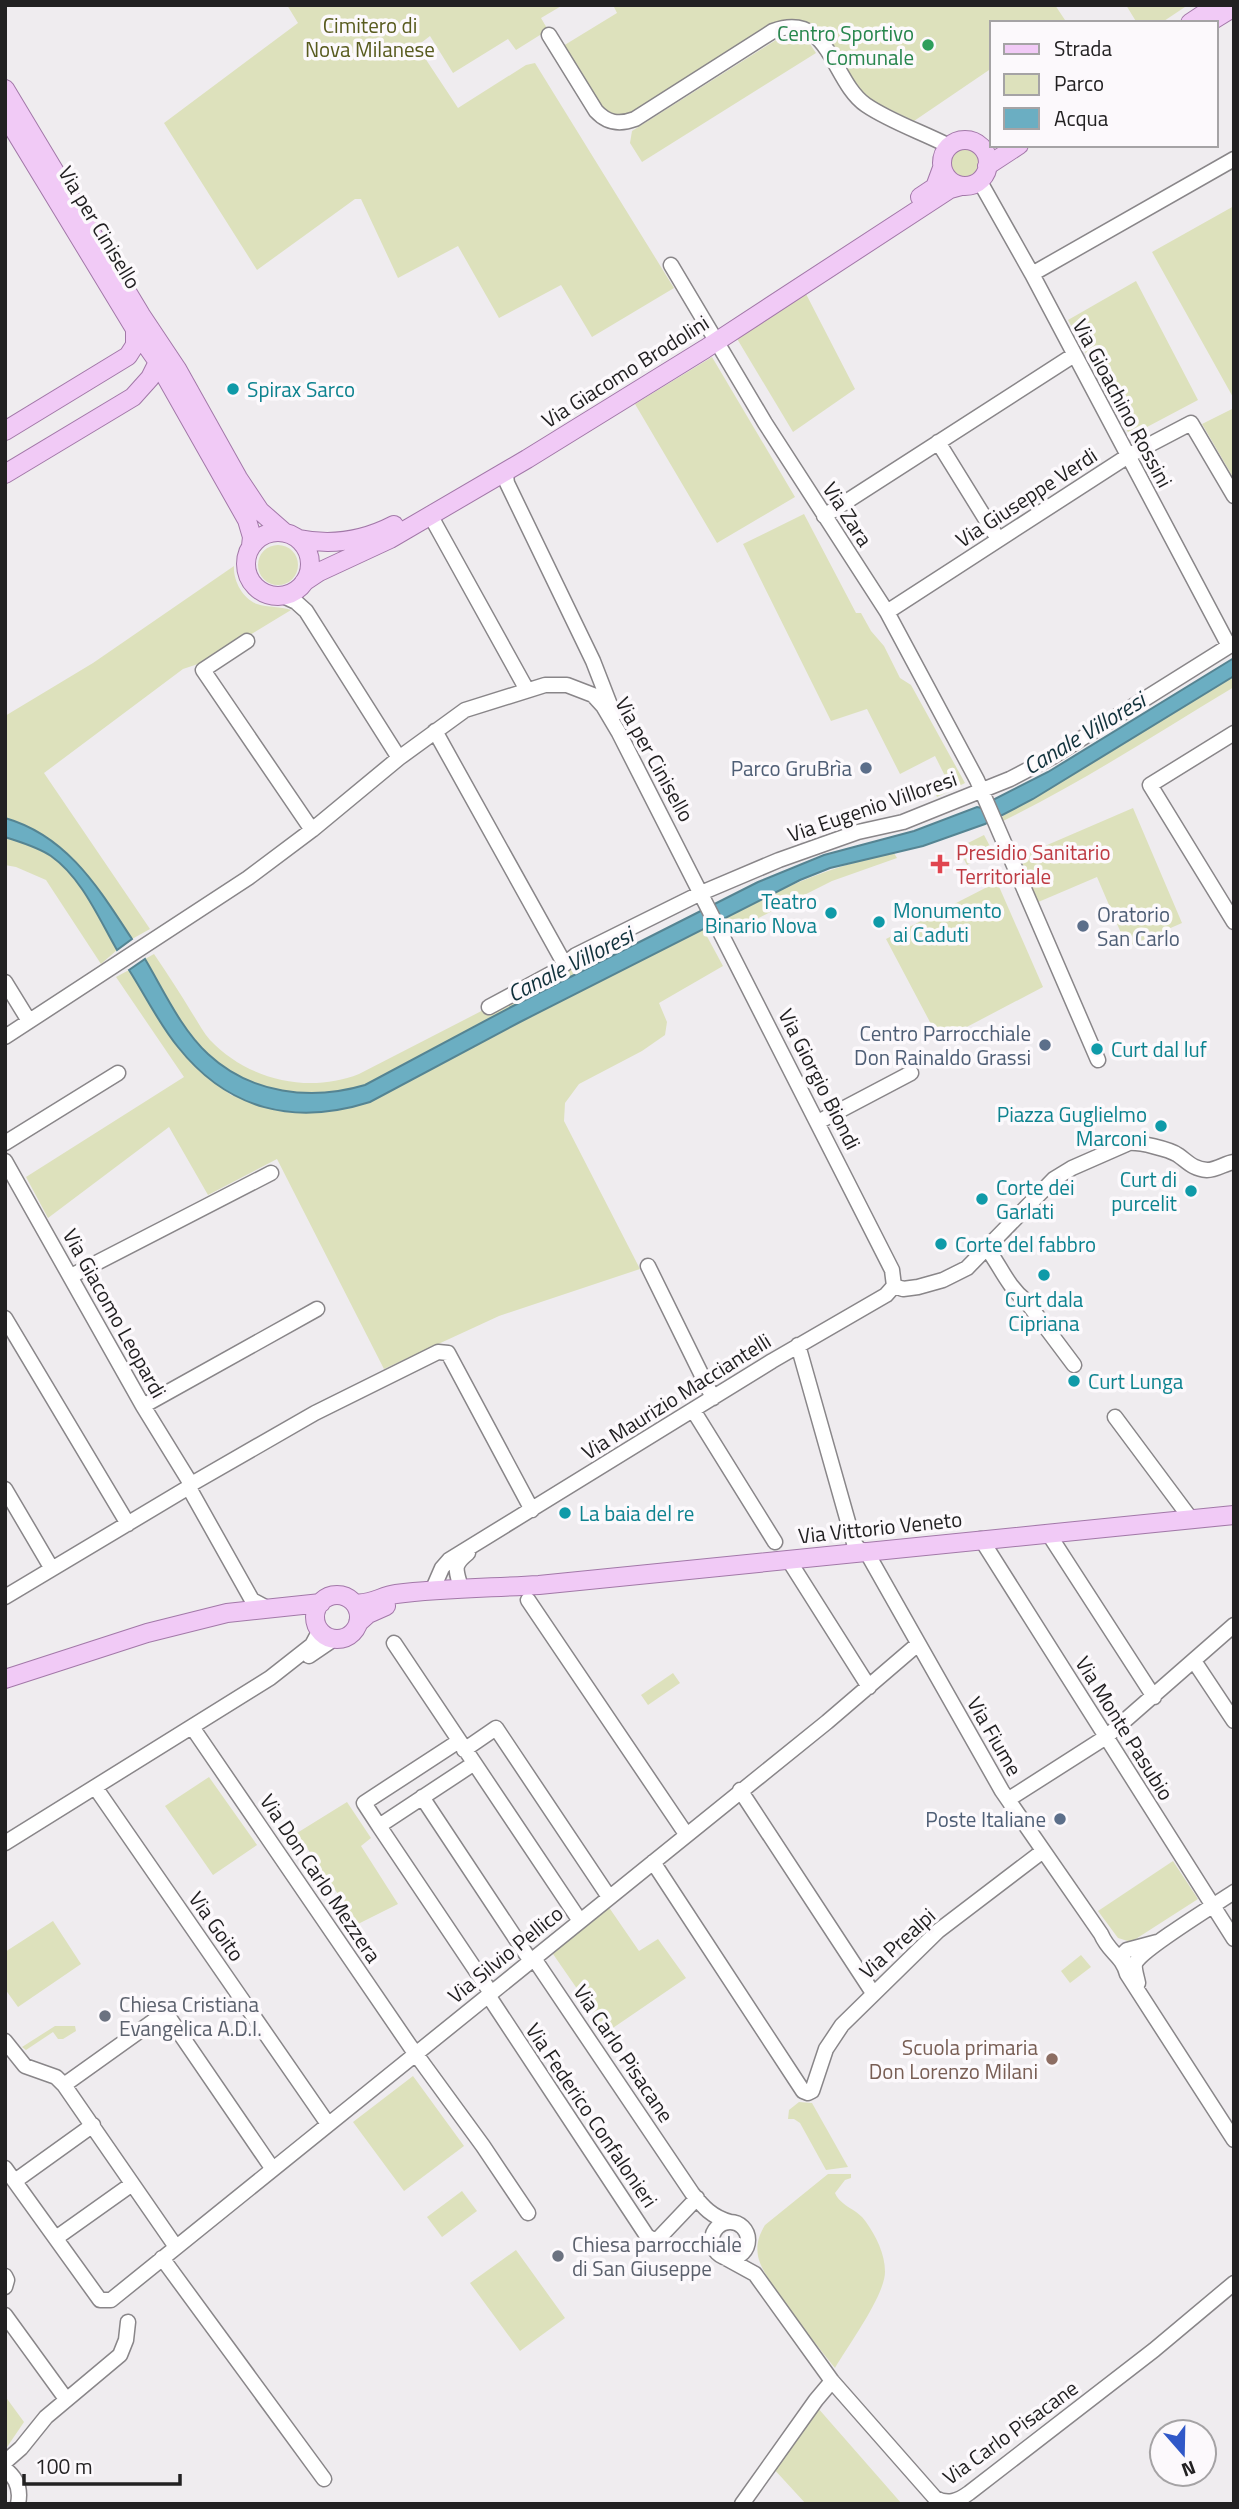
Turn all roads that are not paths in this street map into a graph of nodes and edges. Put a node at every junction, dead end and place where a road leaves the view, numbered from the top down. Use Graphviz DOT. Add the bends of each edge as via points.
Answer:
graph roads {
  1 [pos="1217,5"];
  2 [pos="1234,7"];
  3 [pos="1193,21"];
  4 [pos="1211,21"];
  5 [pos="549,35"];
  6 [pos="5,89"];
  7 [pos="5,115"];
  8 [pos="985,145"];
  9 [pos="949,146"];
  10 [pos="1016,147"];
  11 [pos="1234,159"];
  12 [pos="942,168"];
  13 [pos="983,173"];
  14 [pos="961,186"];
  15 [pos="671,265"];
  16 [pos="1031,274"];
  17 [pos="138,322"];
  18 [pos="714,337"];
  19 [pos="1074,355"];
  20 [pos="121,361"];
  21 [pos="158,362"];
  22 [pos="182,395"];
  23 [pos="132,397"];
  24 [pos="5,431"];
  25 [pos="938,442"];
  26 [pos="1128,456"];
  27 [pos="510,469"];
  28 [pos="5,474"];
  29 [pos="1234,496"];
  30 [pos="824,516"];
  31 [pos="434,522"];
  32 [pos="291,536"];
  33 [pos="998,540"];
  34 [pos="251,546"];
  35 [pos="304,582"];
  36 [pos="281,596"];
  37 [pos="306,611"];
  38 [pos="887,612"];
  39 [pos="247,642"];
  40 [pos="1232,645"];
  41 [pos="601,681"];
  42 [pos="527,690"];
  43 [pos="586,691"];
  44 [pos="436,731"];
  45 [pos="619,733"];
  46 [pos="1234,733"];
  47 [pos="399,758"];
  48 [pos="984,797"];
  49 [pos="312,830"];
  50 [pos="704,900"];
  51 [pos="1234,922"];
  52 [pos="564,963"];
  53 [pos="5,982"];
  54 [pos="489,1007"];
  55 [pos="29,1021"];
  56 [pos="5,1037"];
  57 [pos="1098,1060"];
  58 [pos="118,1073"];
  59 [pos="911,1073"];
  60 [pos="818,1122"];
  61 [pos="5,1143"];
  62 [pos="5,1161"];
  63 [pos="1234,1162"];
  64 [pos="271,1173"];
  65 [pos="983,1251"];
  66 [pos="648,1266"];
  67 [pos="71,1276"];
  68 [pos="894,1286"];
  69 [pos="317,1309"];
  70 [pos="5,1318"];
  71 [pos="798,1345"];
  72 [pos="1074,1365"];
  73 [pos="712,1398"];
  74 [pos="143,1406"];
  75 [pos="693,1410"];
  76 [pos="1115,1416"];
  77 [pos="189,1486"];
  78 [pos="5,1489"];
  79 [pos="532,1510"];
  80 [pos="1234,1515"];
  81 [pos="1191,1519"];
  82 [pos="128,1524"];
  83 [pos="1048,1533"];
  84 [pos="981,1539"];
  85 [pos="775,1542"];
  86 [pos="480,1543"];
  87 [pos="866,1551"];
  88 [pos="788,1559"];
  89 [pos="52,1569"];
  90 [pos="461,1588"];
  91 [pos="432,1591"];
  92 [pos="529,1593"];
  93 [pos="5,1597"];
  94 [pos="354,1603"];
  95 [pos="267,1608"];
  96 [pos="195,1622"];
  97 [pos="323,1623"];
  98 [pos="358,1623"];
  99 [pos="1234,1625"];
  100 [pos="394,1643"];
  101 [pos="918,1644"];
  102 [pos="1194,1661"];
  103 [pos="5,1679"];
  104 [pos="869,1687"];
  105 [pos="1154,1697"];
  106 [pos="1234,1721"];
  107 [pos="192,1727"];
  108 [pos="1106,1737"];
  109 [pos="462,1745"];
  110 [pos="473,1764"];
  111 [pos="95,1787"];
  112 [pos="740,1790"];
  113 [pos="422,1797"];
  114 [pos="1009,1799"];
  115 [pos="379,1826"];
  116 [pos="686,1834"];
  117 [pos="5,1843"];
  118 [pos="1043,1851"];
  119 [pos="653,1862"];
  120 [pos="1234,1892"];
  121 [pos="609,1897"];
  122 [pos="1213,1906"];
  123 [pos="580,1921"];
  124 [pos="1234,1939"];
  125 [pos="1130,1957"];
  126 [pos="530,1960"];
  127 [pos="873,1993"];
  128 [pos="489,1994"];
  129 [pos="5,2041"];
  130 [pos="415,2053"];
  131 [pos="64,2085"];
  132 [pos="328,2124"];
  133 [pos="93,2125"];
  134 [pos="1234,2140"];
  135 [pos="5,2168"];
  136 [pos="272,2168"];
  137 [pos="15,2181"];
  138 [pos="132,2184"];
  139 [pos="700,2203"];
  140 [pos="528,2213"];
  141 [pos="730,2222"];
  142 [pos="55,2238"];
  143 [pos="712,2238"];
  144 [pos="748,2243"];
  145 [pos="176,2247"];
  146 [pos="724,2257"];
  147 [pos="162,2258"];
  148 [pos="755,2274"];
  149 [pos="5,2276"];
  150 [pos="1234,2283"];
  151 [pos="5,2287"];
  152 [pos="5,2315"];
  153 [pos="128,2322"];
  154 [pos="832,2381"];
  155 [pos="66,2399"];
  156 [pos="21,2448"];
  157 [pos="5,2462"];
  158 [pos="9,2472"];
  159 [pos="324,2479"];
  160 [pos="748,2501"];
  161 [pos="18,2504"];
  1 -- 3 [label="main road"];
  2 -- 4 [label="main road"];
  5 -- 9 [label="street" via="596,111 607,120 625,123 774,31 799,28 818,37 867,106"];
  6 -- 17 [label="main road, Via per Cinisello"];
  7 -- 17 [label="main road, Via per Cinisello"];
  8 -- 9 [label="main road" via="962,140"];
  8 -- 13 [label="main road"];
  9 -- 12 [label="main road"];
  10 -- 13 [label="main road"];
  11 -- 16 [label="street"];
  12 -- 14 [label="main road" via="949,180"];
  12 -- 18 [label="main road, Via Giacomo Brodolini" via="930,191"];
  13 -- 14 [label="main road" via="970,185"];
  13 -- 16 [label="street, Via Gioachino Rossini"];
  14 -- 18 [label="main road, Via Giacomo Brodolini" via="950,188"];
  15 -- 18 [label="street, Via Zara"];
  16 -- 19 [label="street, Via Gioachino Rossini"];
  17 -- 20 [label="main road" via="133,350"];
  17 -- 21 [label="main road, Via per Cinisello"];
  17 -- 22 [label="main road, Via per Cinisello" via="177,369"];
  18 -- 27 [label="main road, Via Giacomo Brodolini"];
  18 -- 30 [label="street, Via Zara"];
  18 -- 32 [label="main road, Via Giacomo Brodolini" via="395,525 339,543"];
  19 -- 25 [label="street"];
  19 -- 26 [label="street, Via Gioachino Rossini"];
  20 -- 21 [label="main road"];
  20 -- 24 [label="main road"];
  21 -- 22 [label="main road, Via per Cinisello"];
  21 -- 23 [label="main road"];
  22 -- 23 [label="main road" via="155,390"];
  22 -- 32 [label="main road, Via per Cinisello" via="260,511"];
  22 -- 34 [label="main road, Via per Cinisello" via="247,520"];
  23 -- 28 [label="main road"];
  25 -- 30 [label="street"];
  25 -- 33 [label="street"];
  26 -- 29 [label="street, Via Giuseppe Verdi" via="1191,423"];
  26 -- 33 [label="street, Via Giuseppe Verdi"];
  26 -- 40 [label="street, Via Gioachino Rossini"];
  27 -- 35 [label="main road, Via Giacomo Brodolini" via="390,540"];
  27 -- 41 [label="street" via="507,483"];
  30 -- 38 [label="street, Via Zara"];
  31 -- 42 [label="street"];
  32 -- 34 [label="main road" via="264,535"];
  32 -- 35 [label="main road, Via per Cinisello" via="306,547 310,558"];
  33 -- 38 [label="street, Via Giuseppe Verdi"];
  34 -- 36 [label="main road, Via per Cinisello" via="246,561 250,579 265,593"];
  35 -- 36 [label="main road"];
  35 -- 37 [label="street, Via per Cinisello"];
  36 -- 37 [label="street, Via per Cinisello"];
  37 -- 47 [label="street, Via per Cinisello"];
  38 -- 48 [label="street, Via Zara"];
  39 -- 49 [label="street" via="203,670"];
  40 -- 48 [label="street, Via Eugenio Villoresi"];
  41 -- 43 [label="street" via="594,690"];
  41 -- 45 [label="street"];
  42 -- 43 [label="street, Via per Cinisello" via="556,684"];
  42 -- 44 [label="street, Via per Cinisello" via="465,710"];
  43 -- 45 [label="street, Via per Cinisello" via="603,706"];
  44 -- 47 [label="street, Via per Cinisello"];
  44 -- 52 [label="street"];
  45 -- 50 [label="street, Via per Cinisello"];
  46 -- 51 [label="street" via="1150,785"];
  47 -- 49 [label="street"];
  48 -- 50 [label="street, Via Eugenio Villoresi" via="814,847"];
  48 -- 57 [label="street, Via Zara"];
  49 -- 55 [label="street" via="248,878"];
  50 -- 52 [label="street, Via Eugenio Villoresi"];
  50 -- 60 [label="street, Via Giorgio Biondi"];
  52 -- 54 [label="street, Via Eugenio Villoresi"];
  53 -- 55 [label="street"];
  55 -- 56 [label="street"];
  58 -- 61 [label="street"];
  59 -- 60 [label="street"];
  60 -- 68 [label="street, Via Giorgio Biondi" via="892,1270"];
  62 -- 67 [label="street, Via Giacomo Leopardi"];
  63 -- 65 [label="street" via="1203,1169 1173,1153 1133,1142 1054,1179"];
  64 -- 67 [label="street"];
  65 -- 68 [label="street" via="967,1268 943,1280 907,1289"];
  65 -- 72 [label="street" via="998,1262 1005,1278"];
  66 -- 73 [label="street"];
  67 -- 74 [label="street, Via Giacomo Leopardi"];
  68 -- 71 [label="street, Via Maurizio Macciantelli"];
  69 -- 74 [label="street"];
  70 -- 82 [label="street"];
  71 -- 73 [label="street, Via Maurizio Macciantelli"];
  71 -- 87 [label="street, Via Fiume" via="851,1536 856,1546"];
  73 -- 75 [label="street, Via Maurizio Macciantelli"];
  74 -- 77 [label="street, Via Giacomo Leopardi"];
  75 -- 79 [label="street, Via Maurizio Macciantelli"];
  75 -- 85 [label="street"];
  76 -- 81 [label="street"];
  77 -- 79 [label="street" via="316,1413 438,1352 448,1353"];
  77 -- 82 [label="street"];
  77 -- 95 [label="street, Via Giacomo Leopardi" via="252,1600"];
  78 -- 89 [label="street"];
  79 -- 86 [label="street, Via Maurizio Macciantelli"];
  80 -- 81 [label="main road, Via Vittorio Veneto"];
  81 -- 83 [label="main road, Via Vittorio Veneto"];
  82 -- 89 [label="street"];
  83 -- 84 [label="main road, Via Vittorio Veneto"];
  83 -- 105 [label="street"];
  84 -- 87 [label="main road, Via Vittorio Veneto"];
  84 -- 108 [label="street, Via Monte Pasubio"];
  86 -- 90 [label="street, Via Maurizio Macciantelli" via="457,1565"];
  86 -- 91 [label="street, Via Maurizio Macciantelli" via="449,1560"];
  87 -- 88 [label="main road, Via Vittorio Veneto"];
  87 -- 101 [label="street, Via Fiume"];
  88 -- 92 [label="main road, Via Vittorio Veneto"];
  88 -- 104 [label="street"];
  89 -- 93 [label="street"];
  90 -- 91 [label="main road, Via Vittorio Veneto"];
  90 -- 92 [label="main road, Via Vittorio Veneto"];
  91 -- 94 [label="main road, Via Vittorio Veneto"];
  92 -- 98 [label="main road, Via Vittorio Veneto" via="392,1604"];
  92 -- 116 [label="street"];
  94 -- 97 [label="main road" via="334,1596"];
  94 -- 98 [label="main road"];
  95 -- 96 [label="main road"];
  95 -- 97 [label="main road"];
  96 -- 97 [label="main road" via="301,1614"];
  96 -- 103 [label="main road"];
  97 -- 98 [label="main road" via="340,1639 351,1634"];
  97 -- 107 [label="street" via="312,1645 280,1671"];
  99 -- 102 [label="street"];
  100 -- 109 [label="street"];
  101 -- 104 [label="street, Via Silvio Pellico"];
  101 -- 114 [label="street, Via Fiume"];
  102 -- 105 [label="street"];
  102 -- 106 [label="street"];
  104 -- 112 [label="street, Via Silvio Pellico"];
  105 -- 108 [label="street"];
  107 -- 111 [label="street"];
  107 -- 130 [label="street, Via Don Carlo Mezzera"];
  108 -- 114 [label="street"];
  108 -- 122 [label="street, Via Monte Pasubio"];
  109 -- 110 [label="street"];
  109 -- 115 [label="street" via="364,1803"];
  109 -- 121 [label="street" via="496,1728"];
  110 -- 113 [label="street"];
  110 -- 123 [label="street"];
  111 -- 117 [label="street"];
  111 -- 132 [label="street, Via Goito"];
  112 -- 116 [label="street, Via Silvio Pellico"];
  112 -- 127 [label="street"];
  113 -- 115 [label="street"];
  113 -- 126 [label="street, Via Carlo Pisacane"];
  114 -- 118 [label="street, Via Fiume"];
  115 -- 128 [label="street"];
  116 -- 119 [label="street, Via Silvio Pellico"];
  118 -- 125 [label="street, Via Fiume" via="1106,1945"];
  118 -- 127 [label="street, Via Prealpi" via="938,1931"];
  119 -- 121 [label="street, Via Silvio Pellico"];
  119 -- 127 [label="street, Via Prealpi" via="803,2091 812,2091 826,2049"];
  120 -- 122 [label="street"];
  121 -- 123 [label="street, Via Silvio Pellico"];
  122 -- 124 [label="street, Via Monte Pasubio"];
  122 -- 125 [label="street"];
  123 -- 126 [label="street, Via Silvio Pellico"];
  125 -- 134 [label="street" via="1139,1988"];
  126 -- 128 [label="street, Via Silvio Pellico"];
  126 -- 139 [label="street, Via Carlo Pisacane" via="537,1963"];
  128 -- 130 [label="street, Via Silvio Pellico"];
  128 -- 139 [label="street, Via Federico Confalonieri" via="649,2238 658,2239"];
  129 -- 131 [label="street" via="25,2066 56,2077"];
  130 -- 132 [label="street, Via Silvio Pellico"];
  130 -- 140 [label="street, Via Don Carlo Mezzera"];
  131 -- 133 [label="street"];
  131 -- 136 [label="street" via="162,2015 168,2016"];
  132 -- 136 [label="street, Via Silvio Pellico"];
  133 -- 137 [label="street"];
  133 -- 138 [label="street"];
  135 -- 137 [label="street"];
  136 -- 145 [label="street, Via Silvio Pellico"];
  137 -- 142 [label="street"];
  138 -- 142 [label="street"];
  138 -- 145 [label="street"];
  139 -- 141 [label="street, Via Carlo Pisacane" via="717,2218"];
  139 -- 143 [label="street, Via Carlo Pisacane"];
  141 -- 143 [label="street" via="718,2227"];
  141 -- 144 [label="street" via="742,2227"];
  142 -- 147 [label="street, Via Silvio Pellico" via="100,2300 111,2300"];
  143 -- 146 [label="street" via="715,2250"];
  144 -- 146 [label="street" via="736,2257"];
  144 -- 148 [label="street, Via Carlo Pisacane"];
  145 -- 147 [label="street, Via Silvio Pellico"];
  146 -- 148 [label="street, Via Carlo Pisacane"];
  147 -- 159 [label="street"];
  148 -- 154 [label="street, Via Carlo Pisacane"];
  149 -- 151 [label="street"];
  150 -- 154 [label="street, Via Carlo Pisacane" via="970,2493 951,2502 935,2498"];
  152 -- 155 [label="street"];
  153 -- 155 [label="street" via="120,2355"];
  154 -- 160 [label="street"];
  155 -- 156 [label="street"];
  156 -- 157 [label="street"];
  156 -- 158 [label="street"];
  158 -- 161 [label="street" via="18,2486"];
}
